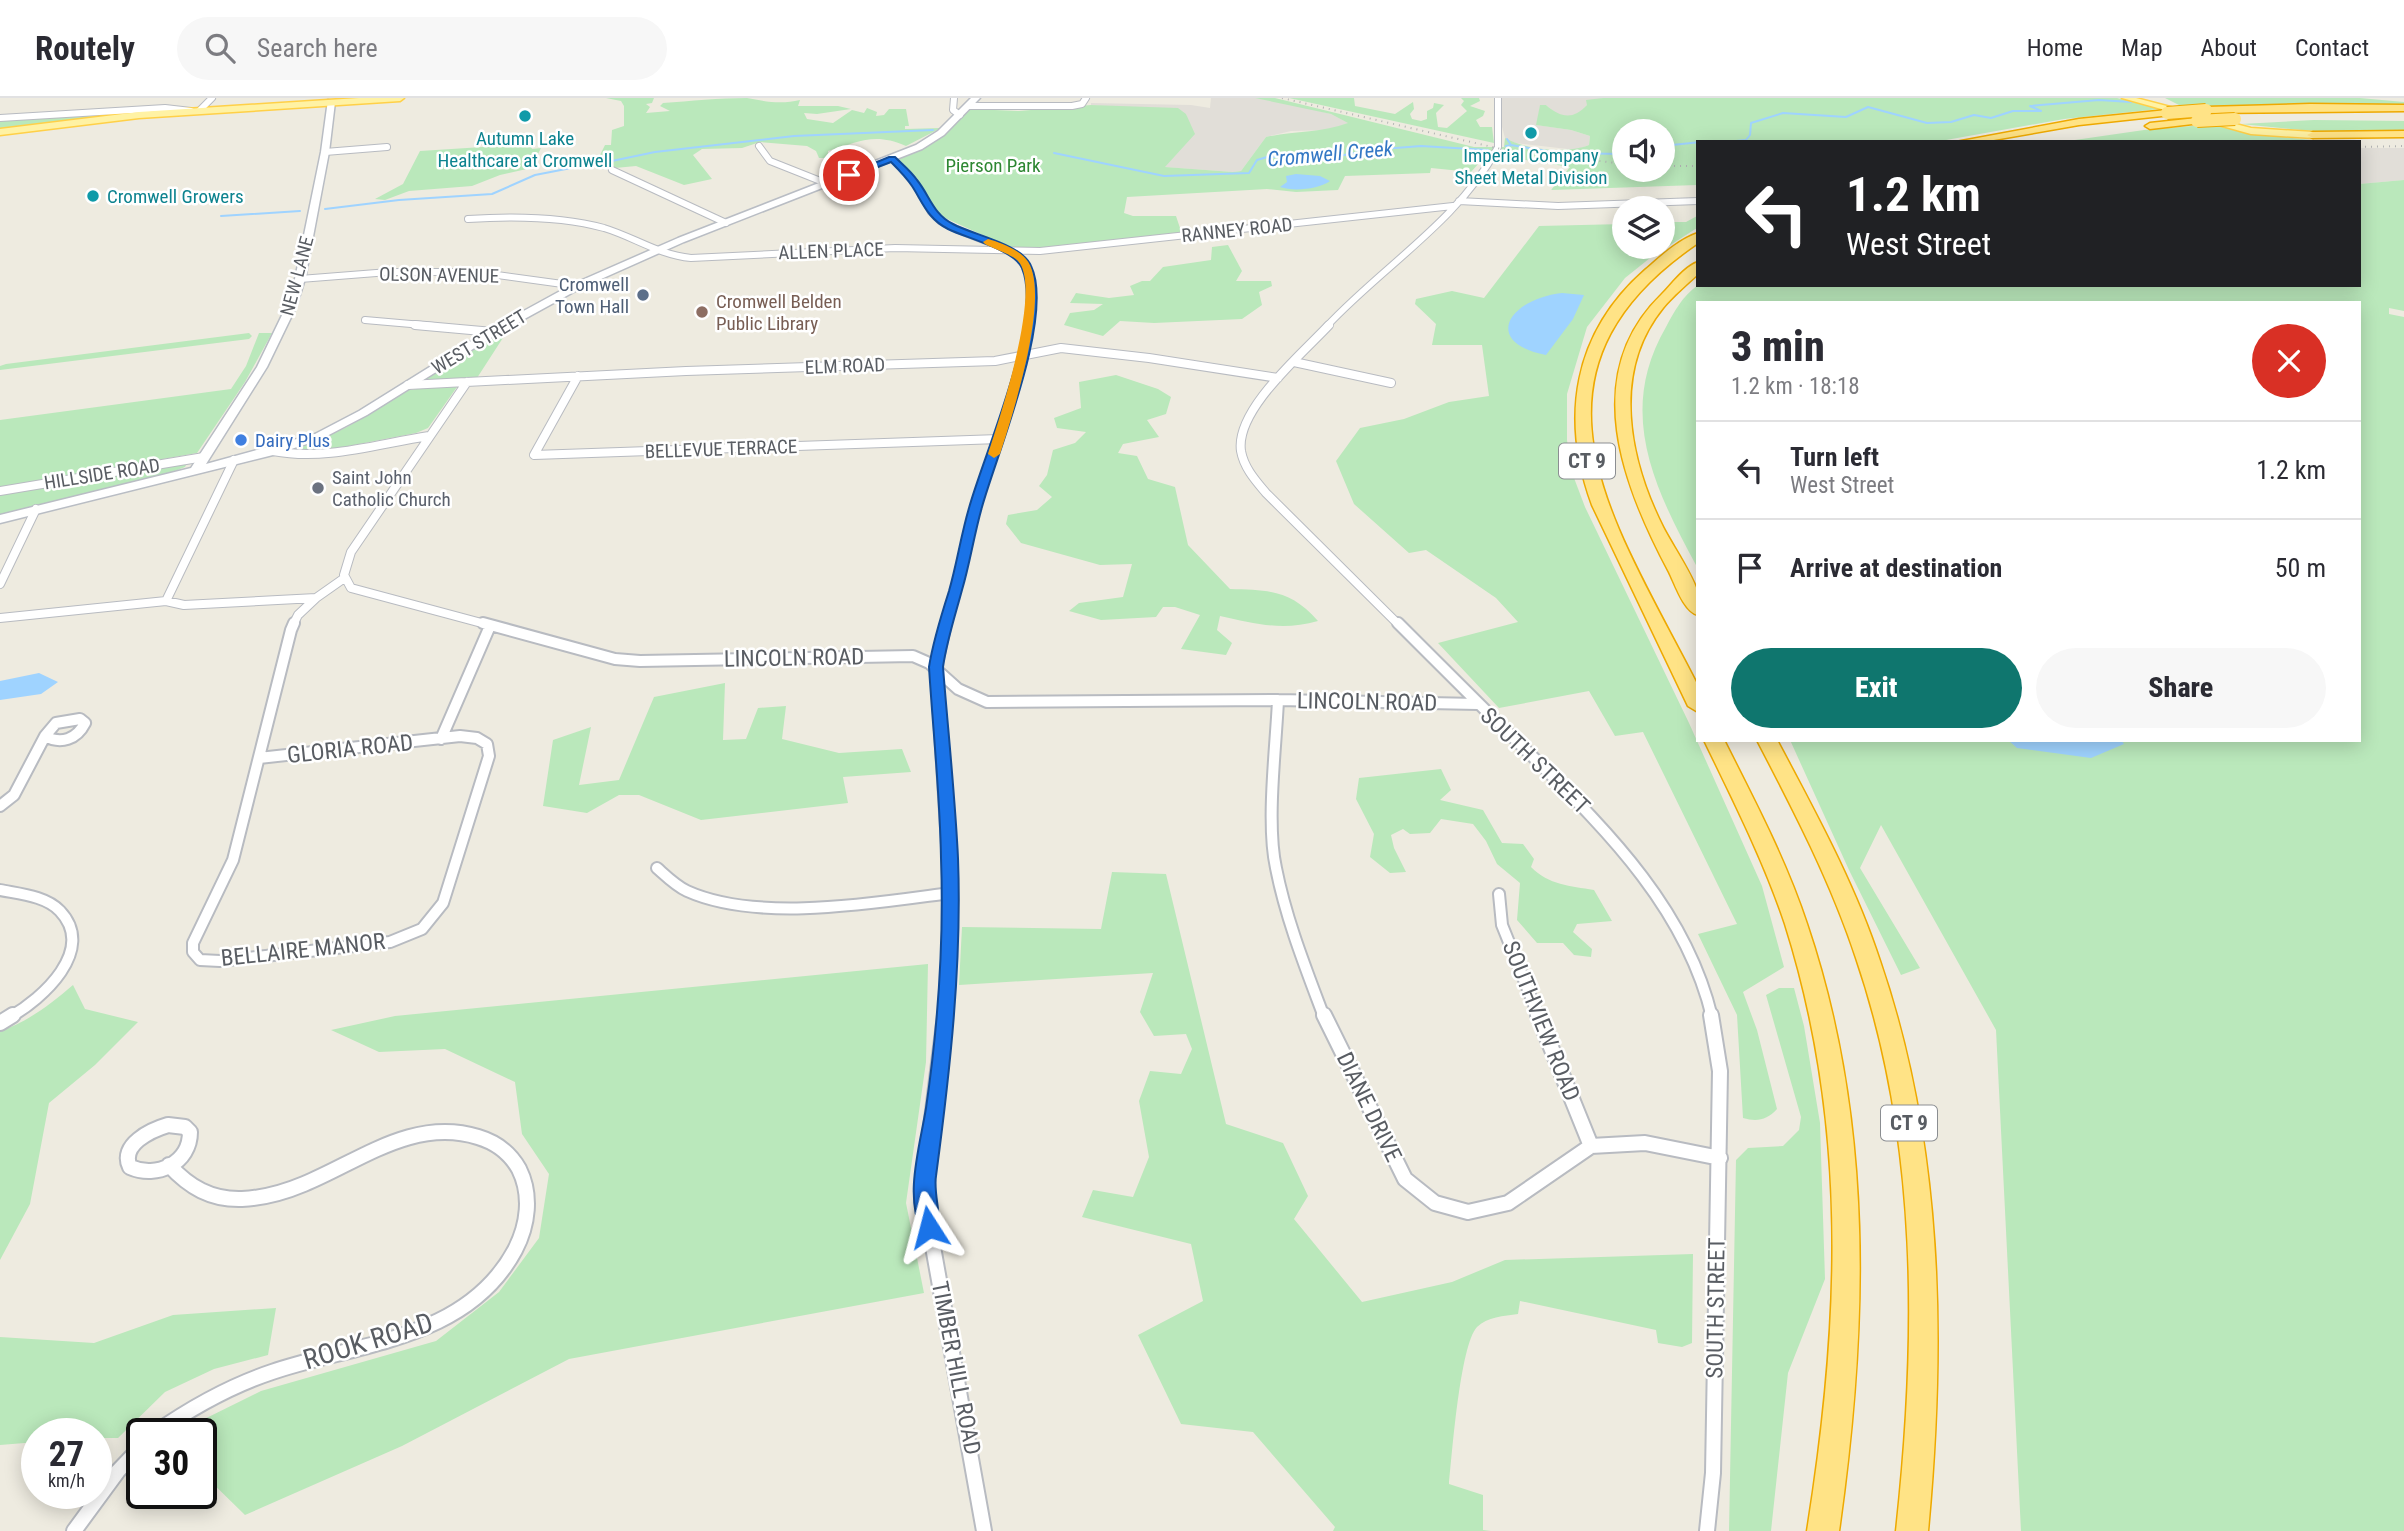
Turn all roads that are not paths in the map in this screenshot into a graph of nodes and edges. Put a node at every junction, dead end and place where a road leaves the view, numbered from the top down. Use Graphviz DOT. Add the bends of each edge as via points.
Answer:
graph roads {
  1 [pos="212,98"];
  2 [pos="400,98"];
  3 [pos="954,98"];
  4 [pos="1086,98"];
  5 [pos="1498,98"];
  6 [pos="2126,98"];
  7 [pos="2161,98"];
  8 [pos="2368,98"];
  9 [pos="331,100"];
  10 [pos="972,102"];
  11 [pos="2404,102"];
  12 [pos="2404,108"];
  13 [pos="196,110"];
  14 [pos="960,115"];
  15 [pos="2404,117"];
  16 [pos="0,118"];
  17 [pos="0,132"];
  18 [pos="2404,134"];
  19 [pos="2313,135"];
  20 [pos="1973,140"];
  21 [pos="2050,140"];
  22 [pos="759,146"];
  23 [pos="387,147"];
  24 [pos="325,152"];
  25 [pos="892,158"];
  26 [pos="612,170"];
  27 [pos="828,184"];
  28 [pos="1696,201"];
  29 [pos="1457,203"];
  30 [pos="1418,210"];
  31 [pos="1443,216"];
  32 [pos="468,219"];
  33 [pos="726,223"];
  34 [pos="1696,238"];
  35 [pos="1008,250"];
  36 [pos="1057,250"];
  37 [pos="656,251"];
  38 [pos="1026,265"];
  39 [pos="1696,268"];
  40 [pos="300,279"];
  41 [pos="578,286"];
  42 [pos="365,320"];
  43 [pos="493,332"];
  44 [pos="1026,340"];
  45 [pos="1085,348"];
  46 [pos="1022,356"];
  47 [pos="1294,362"];
  48 [pos="578,376"];
  49 [pos="1278,379"];
  50 [pos="467,382"];
  51 [pos="1391,383"];
  52 [pos="408,385"];
  53 [pos="429,436"];
  54 [pos="999,439"];
  55 [pos="273,451"];
  56 [pos="204,457"];
  57 [pos="234,460"];
  58 [pos="196,470"];
  59 [pos="0,491"];
  60 [pos="36,509"];
  61 [pos="0,519"];
  62 [pos="343,579"];
  63 [pos="0,584"];
  64 [pos="316,598"];
  65 [pos="166,601"];
  66 [pos="1696,606"];
  67 [pos="0,618"];
  68 [pos="490,626"];
  69 [pos="936,667"];
  70 [pos="1278,700"];
  71 [pos="1696,702"];
  72 [pos="1478,704"];
  73 [pos="45,736"];
  74 [pos="441,739"];
  75 [pos="1715,742"];
  76 [pos="1768,742"];
  77 [pos="259,758"];
  78 [pos="0,806"];
  79 [pos="657,868"];
  80 [pos="0,890"];
  81 [pos="950,893"];
  82 [pos="1499,894"];
  83 [pos="0,1023"];
  84 [pos="1591,1146"];
  85 [pos="1720,1158"];
  86 [pos="169,1165"];
  87 [pos="176,1418"];
  88 [pos="126,1463"];
  89 [pos="74,1531"];
  90 [pos="984,1531"];
  91 [pos="1707,1531"];
  92 [pos="1823,1531"];
  93 [pos="1912,1531"];
  1 -- 13 [label="street"];
  2 -- 9 [label="main road"];
  3 -- 14 [label="street" via="953,110"];
  4 -- 10 [label="street" via="1072,106"];
  5 -- 29 [label="street, SOUTH STREET" via="1497,148 1485,171"];
  6 -- 19 [label="main road" via="2247,130"];
  7 -- 19 [label="main road" via="2240,125"];
  8 -- 11 [label="highway"];
  9 -- 13 [label="main road"];
  9 -- 24 [label="main road, NEW LANE"];
  10 -- 14 [label="main road, WEST STREET"];
  12 -- 20 [label="highway, bridge" via="2206,110 2060,125"];
  13 -- 16 [label="street"];
  13 -- 17 [label="main road"];
  14 -- 25 [label="main road, WEST STREET" via="937,137"];
  15 -- 21 [label="highway, bridge" via="2197,121"];
  18 -- 19 [label="highway"];
  22 -- 27 [label="street" via="770,161"];
  23 -- 24 [label="street"];
  24 -- 40 [label="main road, NEW LANE"];
  25 -- 27 [label="main road, WEST STREET"];
  25 -- 35 [label="street" via="914,182 932,215"];
  26 -- 33 [label="street"];
  27 -- 33 [label="main road, WEST STREET"];
  28 -- 29 [label="street, RANNEY ROAD" via="1558,206"];
  29 -- 30 [label="street, RANNEY ROAD"];
  29 -- 31 [label="street, SOUTH STREET"];
  30 -- 31 [label="street, RANNEY ROAD"];
  30 -- 36 [label="street, RANNEY ROAD"];
  31 -- 47 [label="street, SOUTH STREET" via="1356,296"];
  32 -- 37 [label="street, ALLEN PLACE" via="498,216 592,226"];
  33 -- 37 [label="main road, WEST STREET"];
  34 -- 71 [label="highway, CT 9" via="1645,275 1614,311 1590,359 1581,411 1586,457 1599,502"];
  35 -- 36 [label="street, RANNEY ROAD"];
  35 -- 37 [label="street, ALLEN PLACE" via="879,248 691,258"];
  35 -- 38 [label="street"];
  36 -- 38 [label="street, RANNEY ROAD" via="1037,255"];
  37 -- 41 [label="main road, WEST STREET"];
  38 -- 44 [label="street, TIMBER HILL ROAD" via="1031,301"];
  39 -- 66 [label="highway, CT 9" via="1665,297 1640,334 1625,374 1622,414 1626,454 1639,494"];
  40 -- 41 [label="street, OLSON AVENUE" via="475,272"];
  40 -- 56 [label="main road, NEW LANE" via="273,348"];
  41 -- 43 [label="main road, WEST STREET"];
  42 -- 43 [label="street"];
  43 -- 52 [label="main road, WEST STREET"];
  44 -- 45 [label="street"];
  44 -- 46 [label="street, TIMBER HILL ROAD"];
  45 -- 46 [label="street, ELM ROAD" via="1052,348"];
  45 -- 49 [label="street, ELM ROAD"];
  46 -- 48 [label="street, ELM ROAD" via="983,362"];
  46 -- 54 [label="street, TIMBER HILL ROAD"];
  47 -- 49 [label="street, SOUTH STREET"];
  47 -- 51 [label="street"];
  48 -- 50 [label="street, ELM ROAD"];
  48 -- 54 [label="street, BELLEVUE TERRACE" via="534,455"];
  49 -- 72 [label="street, SOUTH STREET" via="1253,407 1243,431 1241,451 1249,472"];
  50 -- 52 [label="street, ELM ROAD"];
  50 -- 53 [label="street"];
  52 -- 55 [label="main road, WEST STREET" via="331,430"];
  53 -- 55 [label="street" via="320,455"];
  53 -- 62 [label="street" via="351,552"];
  54 -- 69 [label="street, TIMBER HILL ROAD" via="975,507"];
  55 -- 57 [label="main road, WEST STREET"];
  56 -- 58 [label="main road, NEW LANE"];
  56 -- 59 [label="street, HILLSIDE ROAD"];
  57 -- 58 [label="main road, WEST STREET"];
  57 -- 65 [label="street"];
  58 -- 60 [label="main road, WEST STREET"];
  60 -- 61 [label="main road, WEST STREET"];
  60 -- 63 [label="street"];
  62 -- 64 [label="street, BELLAIRE MANOR"];
  62 -- 68 [label="street, LINCOLN ROAD" via="355,591"];
  64 -- 65 [label="street" via="184,605"];
  64 -- 77 [label="street, BELLAIRE MANOR" via="298,615 291,630"];
  65 -- 67 [label="street"];
  68 -- 69 [label="street, LINCOLN ROAD" via="596,655 640,661 913,656"];
  68 -- 74 [label="street"];
  69 -- 70 [label="street, LINCOLN ROAD" via="950,684 987,702"];
  69 -- 81 [label="street, TIMBER HILL ROAD"];
  70 -- 72 [label="street, LINCOLN ROAD"];
  70 -- 84 [label="street, DIANE DRIVE" via="1275,866 1325,1019 1405,1178 1435,1203 1468,1212 1508,1203"];
  72 -- 85 [label="street, SOUTH STREET" via="1616,842 1682,931 1704,985 1718,1043"];
  73 -- 78 [label="street" via="14,795"];
  74 -- 77 [label="street, GLORIA ROAD"];
  74 -- 77 [label="street, BELLAIRE MANOR" via="477,738 487,744 489,756 435,920 408,938 390,942 200,960 192,943 233,860"];
  75 -- 92 [label="highway" via="1797,925 1820,1009 1839,1111 1848,1213 1848,1321 1838,1438"];
  76 -- 93 [label="highway, CT 9" via="1854,920 1884,1011 1906,1110 1922,1234 1925,1325 1922,1430"];
  79 -- 81 [label="street" via="688,891 781,907"];
  80 -- 83 [label="street" via="56,906 73,930 66,967 39,997"];
  81 -- 90 [label="street, TIMBER HILL ROAD" via="946,1008 923,1191"];
  82 -- 84 [label="street, SOUTHVIEW ROAD" via="1502,925"];
  84 -- 85 [label="street" via="1645,1143"];
  85 -- 91 [label="street, SOUTH STREET" via="1713,1473"];
  86 -- 86 [label="street" via="154,1172 135,1171 127,1161 131,1146 147,1132 168,1125 185,1127 191,1139 183,1155"];
  86 -- 87 [label="street, ROOK ROAD" via="179,1180 202,1195 262,1197 322,1177 397,1140 444,1132 468,1134 509,1152 521,1172 527,1205 509,1263 474,1300 408,1335 316,1358 237,1385"];
  88 -- 89 [label="street"];
}
